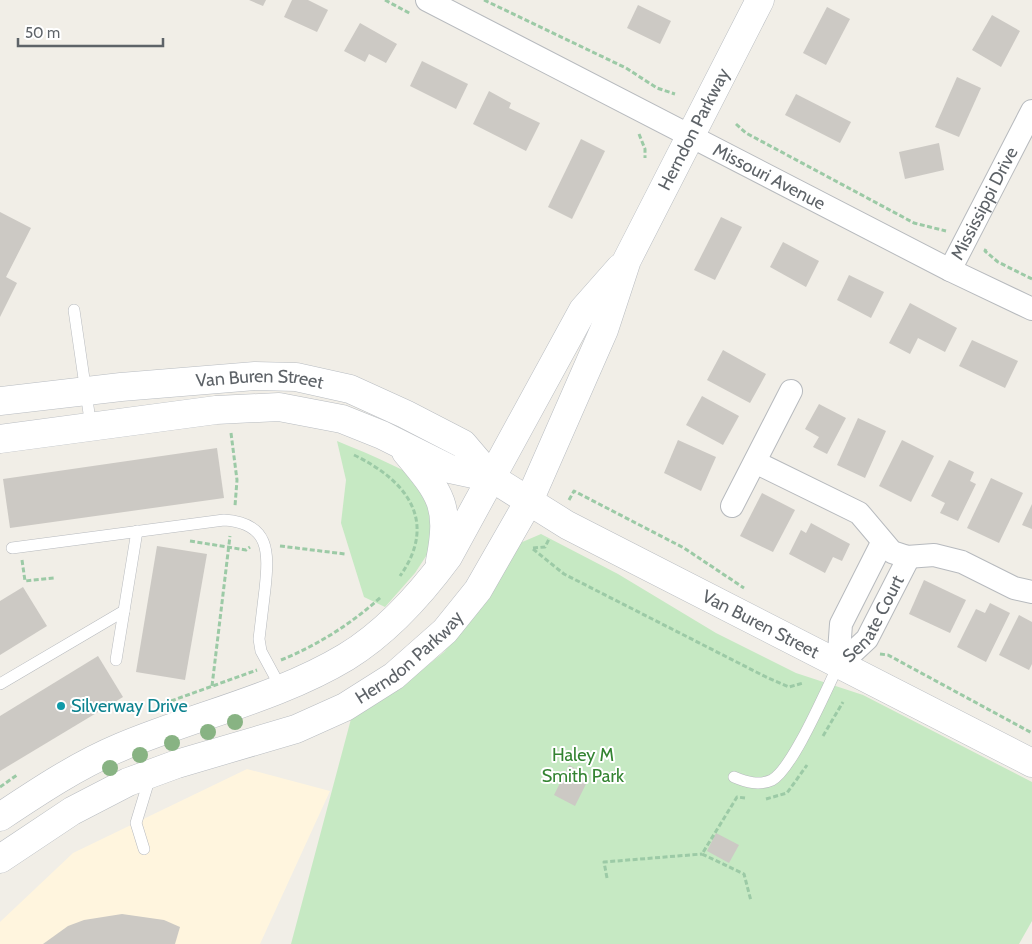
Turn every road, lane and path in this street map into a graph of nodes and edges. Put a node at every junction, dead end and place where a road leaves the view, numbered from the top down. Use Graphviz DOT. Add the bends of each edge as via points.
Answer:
graph roads {
  1 [pos="428,0"];
  2 [pos="484,0"];
  3 [pos="760,0"];
  4 [pos="675,94"];
  5 [pos="1032,111"];
  6 [pos="736,124"];
  7 [pos="691,134"];
  8 [pos="950,228"];
  9 [pos="989,243"];
  10 [pos="627,260"];
  11 [pos="950,270"];
  12 [pos="1032,279"];
  13 [pos="74,310"];
  14 [pos="1032,310"];
  15 [pos="86,392"];
  16 [pos="791,392"];
  17 [pos="0,401"];
  18 [pos="91,427"];
  19 [pos="231,433"];
  20 [pos="0,439"];
  21 [pos="397,442"];
  22 [pos="354,455"];
  23 [pos="755,462"];
  24 [pos="492,478"];
  25 [pos="574,491"];
  26 [pos="529,501"];
  27 [pos="234,506"];
  28 [pos="732,506"];
  29 [pos="136,531"];
  30 [pos="231,533"];
  31 [pos="183,540"];
  32 [pos="882,543"];
  33 [pos="252,545"];
  34 [pos="277,546"];
  35 [pos="16,548"];
  36 [pos="229,548"];
  37 [pos="545,548"];
  38 [pos="345,554"];
  39 [pos="909,556"];
  40 [pos="439,569"];
  41 [pos="54,578"];
  42 [pos="395,582"];
  43 [pos="749,591"];
  44 [pos="1032,592"];
  45 [pos="385,593"];
  46 [pos="124,611"];
  47 [pos="878,645"];
  48 [pos="116,660"];
  49 [pos="282,660"];
  50 [pos="838,666"];
  51 [pos="260,669"];
  52 [pos="245,674"];
  53 [pos="803,683"];
  54 [pos="0,684"];
  55 [pos="212,686"];
  56 [pos="281,688"];
  57 [pos="843,702"];
  58 [pos="1032,733"];
  59 [pos="822,737"];
  60 [pos="809,761"];
  61 [pos="1032,763"];
  62 [pos="151,773"];
  63 [pos="734,777"];
  64 [pos="747,798"];
  65 [pos="763,799"];
  66 [pos="0,817"];
  67 [pos="144,849"];
  68 [pos="702,854"];
  69 [pos="0,859"];
  70 [pos="607,878"];
  71 [pos="751,901"];
  1 -- 7 [label="street, Missouri Avenue"];
  2 -- 4 [label="path" via="626,68 657,88"];
  3 -- 7 [label="main road, Herndon Parkway"];
  5 -- 11 [label="street, Mississippi Drive"];
  6 -- 8 [label="path" via="746,133 914,223 945,232"];
  7 -- 10 [label="main road, Herndon Parkway"];
  7 -- 11 [label="street, Missouri Avenue"];
  9 -- 12 [label="path" via="985,251 998,262"];
  10 -- 24 [label="main road, Herndon Parkway" via="583,310"];
  10 -- 26 [label="main road, Herndon Parkway" via="604,330"];
  11 -- 14 [label="street, Missouri Avenue"];
  13 -- 15 [label="lane"];
  15 -- 17 [label="main road, Van Buren Street"];
  15 -- 18 [label="lane"];
  15 -- 24 [label="main road, Van Buren Street" via="255,376 314,380 368,396 462,444"];
  16 -- 23 [label="street"];
  18 -- 20 [label="main road, Van Buren Street"];
  18 -- 21 [label="main road, Van Buren Street" via="216,410 280,407 342,419"];
  19 -- 27 [label="path" via="237,480"];
  21 -- 24 [label="main road, Van Buren Street" via="450,469"];
  21 -- 40 [label="main road" via="432,483 442,503 445,531"];
  22 -- 42 [label="path" via="385,472 406,495 415,513 417,529 412,560"];
  23 -- 28 [label="street"];
  23 -- 32 [label="street, Senate Court" via="858,513"];
  24 -- 26 [label="main road, Van Buren Street"];
  24 -- 40 [label="main road, Herndon Parkway"];
  25 -- 43 [label="path" via="684,548"];
  26 -- 50 [label="main road, Van Buren Street" via="567,525"];
  26 -- 62 [label="main road, Herndon Parkway" via="492,568 460,613 394,676 345,708 304,726"];
  29 -- 35 [label="lane"];
  29 -- 46 [label="lane"];
  29 -- 56 [label="lane" via="224,520 248,525 261,537 268,562 260,645"];
  30 -- 36 [label="path"];
  31 -- 36 [label="path"];
  32 -- 39 [label="street, Senate Court" via="892,552"];
  32 -- 50 [label="street, Senate Court" via="841,624"];
  33 -- 36 [label="path" via="246,550"];
  34 -- 38 [label="path"];
  35 -- 41 [label="path" via="25,581"];
  36 -- 55 [label="path"];
  37 -- 53 [label="path" via="532,548 564,574 768,678 790,687"];
  39 -- 44 [label="street, Senate Court" via="934,555 962,562 1014,588"];
  39 -- 50 [label="street, Senate Court" via="867,639"];
  40 -- 56 [label="main road, Herndon Parkway" via="404,610 368,641 328,667"];
  45 -- 49 [label="path" via="341,629"];
  46 -- 48 [label="lane"];
  46 -- 54 [label="lane"];
  47 -- 58 [label="path" via="878,653 888,655"];
  50 -- 61 [label="main road, Van Buren Street"];
  50 -- 63 [label="lane" via="779,774 757,783"];
  51 -- 52 [label="path"];
  56 -- 66 [label="main road, Herndon Parkway" via="120,748 59,778"];
  57 -- 59 [label="path"];
  60 -- 65 [label="path" via="787,793"];
  62 -- 67 [label="lane" via="136,823"];
  62 -- 69 [label="main road, Herndon Parkway" via="72,811"];
  64 -- 68 [label="path" via="737,797"];
  68 -- 70 [label="path" via="604,862"];
  68 -- 71 [label="path" via="744,874"];
}
